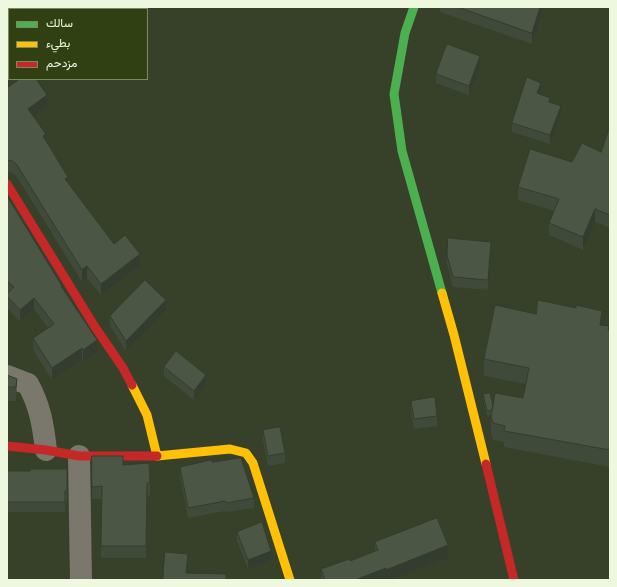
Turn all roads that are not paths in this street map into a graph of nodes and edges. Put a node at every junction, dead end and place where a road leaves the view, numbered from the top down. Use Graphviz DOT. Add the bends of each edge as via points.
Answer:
graph roads {
  1 [pos="414,7"];
  2 [pos="7,184"];
  3 [pos="7,376"];
  4 [pos="7,446"];
  5 [pos="46,450"];
  6 [pos="79,456"];
  7 [pos="157,456"];
  8 [pos="81,580"];
  9 [pos="290,580"];
  10 [pos="514,580"];
  1 -- 10 [label="street" via="405,33 394,94 402,151 454,335"];
  2 -- 7 [label="street" via="123,368 147,415"];
  3 -- 5 [label="street" via="28,384 36,399 43,422"];
  4 -- 5 [label="street"];
  5 -- 6 [label="street"];
  6 -- 7 [label="street"];
  6 -- 8 [label="street"];
  7 -- 9 [label="street" via="230,449 246,453 253,463"];
}
